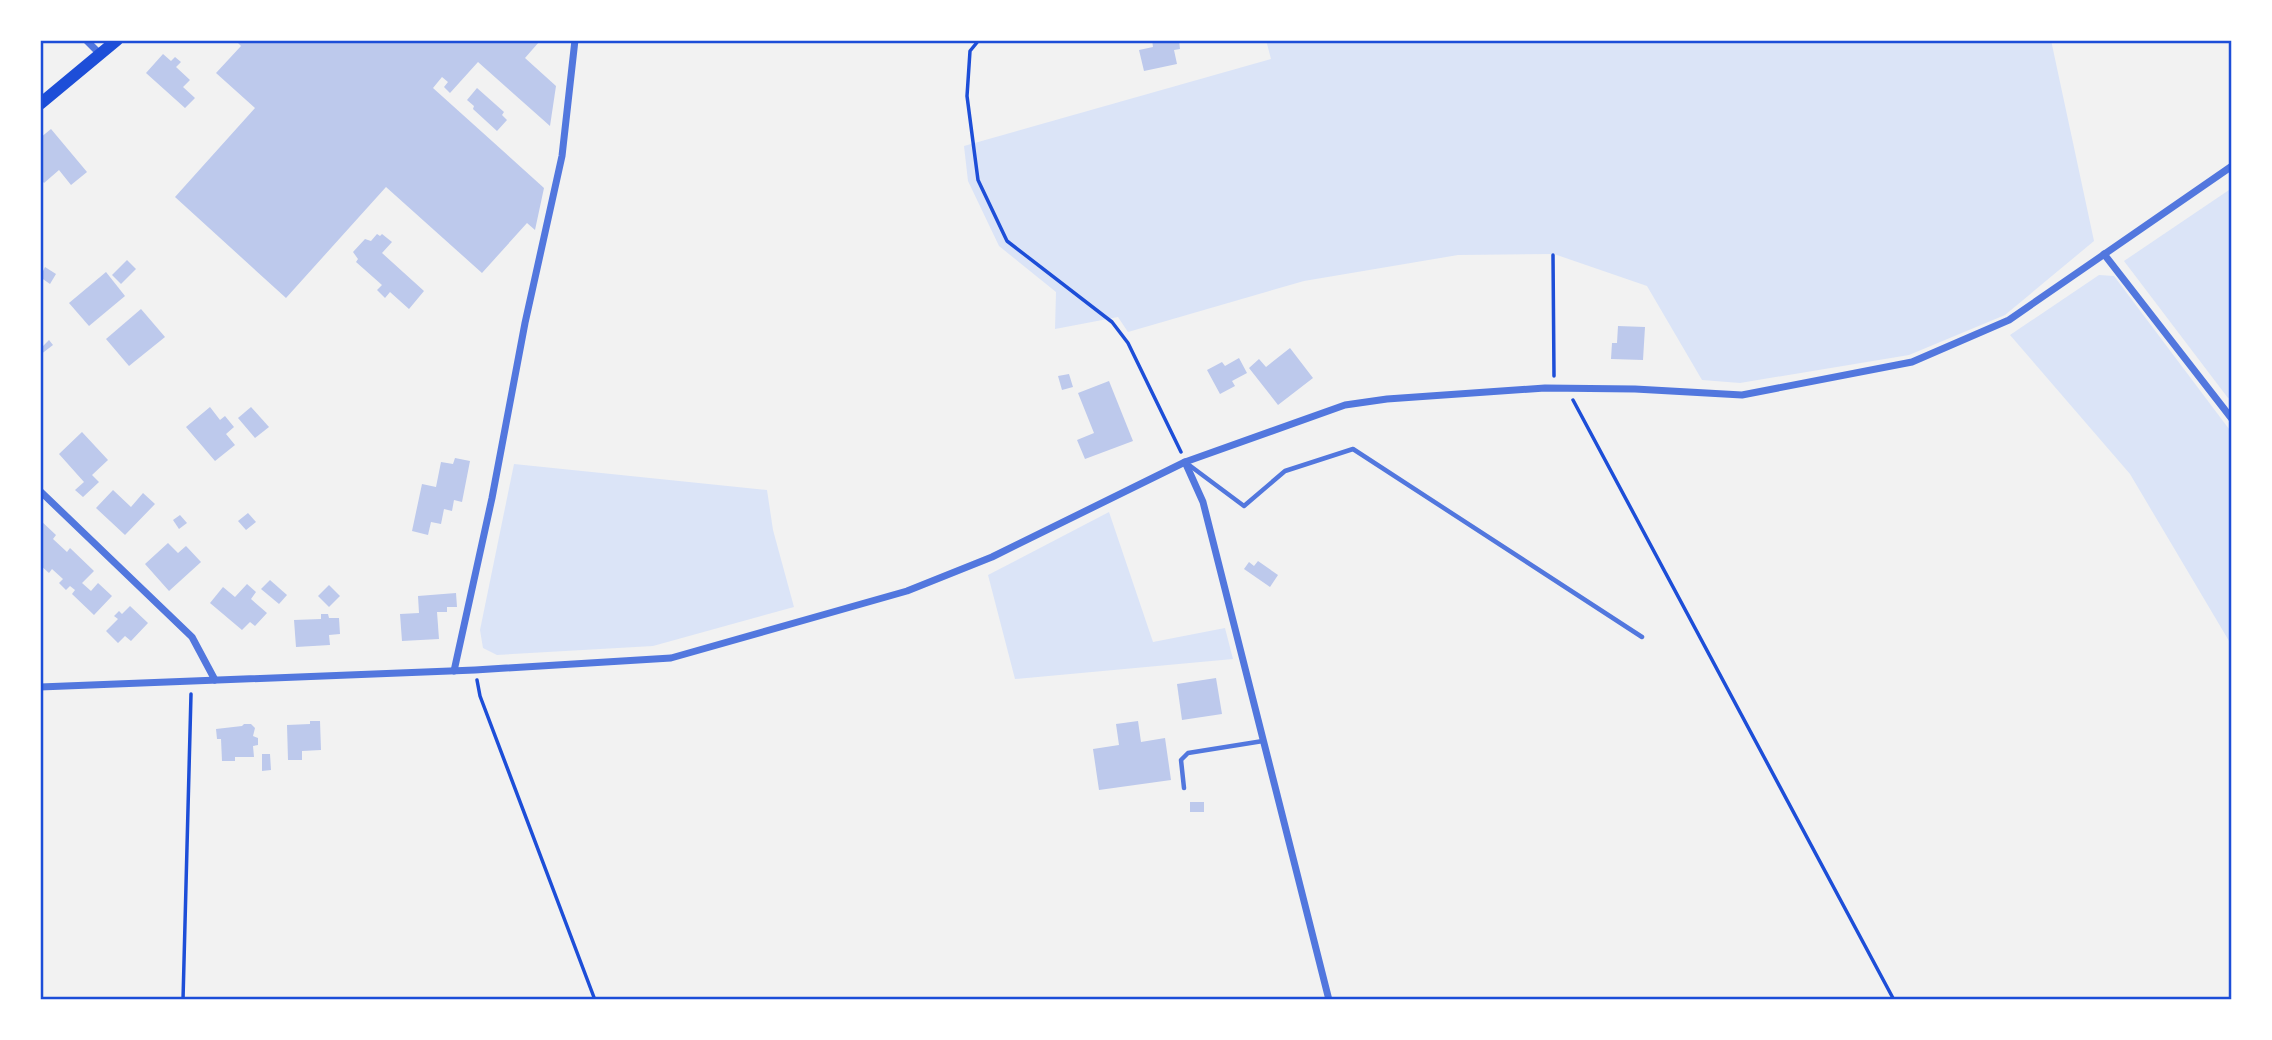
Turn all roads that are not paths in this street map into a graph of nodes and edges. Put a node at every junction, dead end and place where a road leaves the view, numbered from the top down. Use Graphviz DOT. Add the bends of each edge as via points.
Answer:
graph roads {
  1 [pos="86,40"];
  2 [pos="117,40"];
  3 [pos="575,40"];
  4 [pos="100,54"];
  5 [pos="40,104"];
  6 [pos="2232,166"];
  7 [pos="2104,254"];
  8 [pos="2232,419"];
  9 [pos="1185,462"];
  10 [pos="40,491"];
  11 [pos="1642,637"];
  12 [pos="454,671"];
  13 [pos="215,680"];
  14 [pos="40,687"];
  15 [pos="1263,741"];
  16 [pos="1184,788"];
  17 [pos="1329,1000"];
  1 -- 4 [label="street"];
  2 -- 4 [label="main road"];
  3 -- 12 [label="street" via="562,156"];
  4 -- 5 [label="main road"];
  6 -- 7 [label="street"];
  7 -- 8 [label="street"];
  7 -- 9 [label="street" via="2009,320 1912,362 1742,395 1554,388 1387,399 1345,405"];
  9 -- 11 [label="lane" via="1244,506 1285,471 1353,449"];
  9 -- 12 [label="street" via="992,556 907,590 671,658"];
  9 -- 15 [label="street" via="1203,502"];
  10 -- 13 [label="street" via="192,636"];
  12 -- 13 [label="street"];
  13 -- 14 [label="street"];
  15 -- 16 [label="lane" via="1188,754 1181,760"];
  15 -- 17 [label="street"];
}
